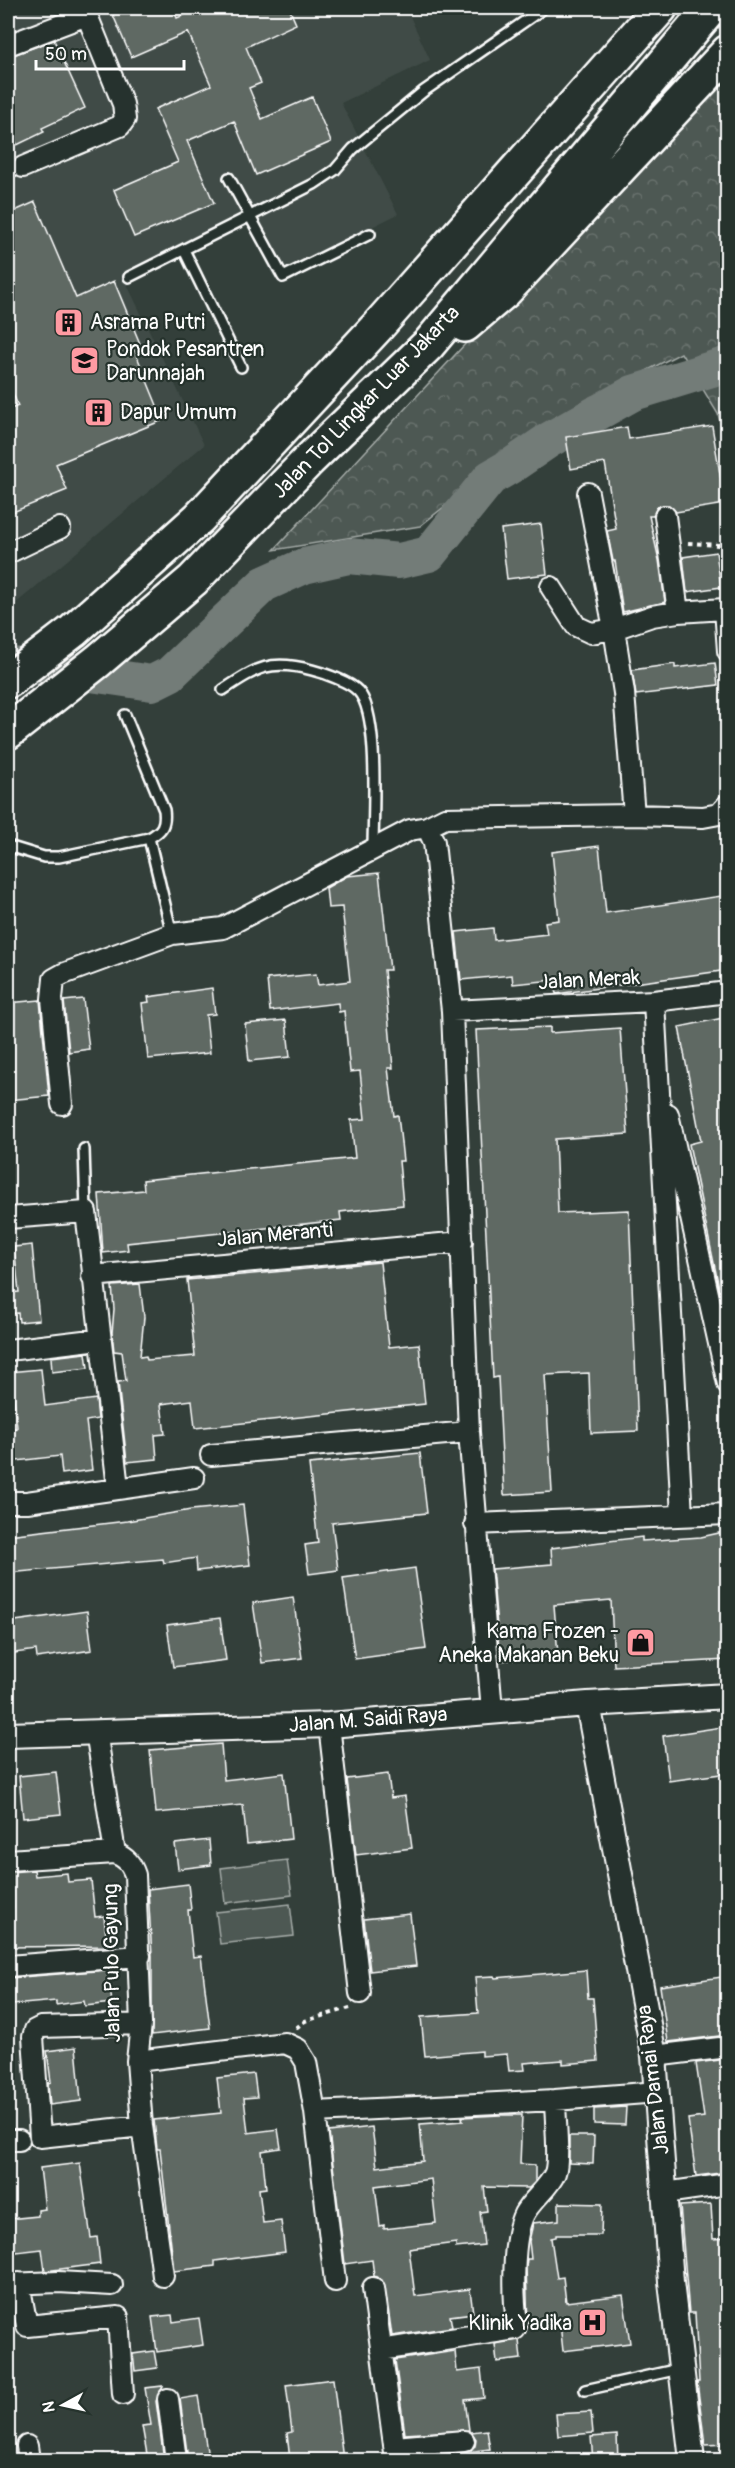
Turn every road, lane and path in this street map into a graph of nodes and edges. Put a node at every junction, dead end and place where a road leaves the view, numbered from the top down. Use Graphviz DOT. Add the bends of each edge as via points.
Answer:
graph roads {
  1 [pos="540,8"];
  2 [pos="660,8"];
  3 [pos="711,8"];
  4 [pos="85,11"];
  5 [pos="8,45"];
  6 [pos="728,52"];
  7 [pos="23,167"];
  8 [pos="229,178"];
  9 [pos="252,217"];
  10 [pos="370,234"];
  11 [pos="184,250"];
  12 [pos="129,277"];
  13 [pos="428,345"];
  14 [pos="241,367"];
  15 [pos="588,494"];
  16 [pos="665,516"];
  17 [pos="60,528"];
  18 [pos="668,541"];
  19 [pos="728,550"];
  20 [pos="8,553"];
  21 [pos="551,587"];
  22 [pos="678,612"];
  23 [pos="614,629"];
  24 [pos="728,651"];
  25 [pos="8,681"];
  26 [pos="223,690"];
  27 [pos="124,715"];
  28 [pos="8,732"];
  29 [pos="728,804"];
  30 [pos="634,815"];
  31 [pos="427,828"];
  32 [pos="149,838"];
  33 [pos="8,846"];
  34 [pos="373,848"];
  35 [pos="172,934"];
  36 [pos="728,992"];
  37 [pos="654,1001"];
  38 [pos="452,1011"];
  39 [pos="658,1091"];
  40 [pos="62,1104"];
  41 [pos="84,1149"];
  42 [pos="86,1212"];
  43 [pos="8,1218"];
  44 [pos="462,1242"];
  45 [pos="92,1276"];
  46 [pos="100,1339"];
  47 [pos="8,1350"];
  48 [pos="728,1384"];
  49 [pos="469,1432"];
  50 [pos="211,1455"];
  51 [pos="194,1478"];
  52 [pos="118,1488"];
  53 [pos="8,1502"];
  54 [pos="728,1514"];
  55 [pos="682,1516"];
  56 [pos="476,1524"];
  57 [pos="728,1696"];
  58 [pos="588,1704"];
  59 [pos="492,1712"];
  60 [pos="329,1725"];
  61 [pos="96,1731"];
  62 [pos="8,1735"];
  63 [pos="114,1853"];
  64 [pos="8,1860"];
  65 [pos="140,1956"];
  66 [pos="8,1966"];
  67 [pos="360,1992"];
  68 [pos="141,2024"];
  69 [pos="285,2043"];
  70 [pos="728,2047"];
  71 [pos="654,2056"];
  72 [pos="137,2061"];
  73 [pos="658,2092"];
  74 [pos="555,2100"];
  75 [pos="315,2112"];
  76 [pos="142,2126"];
  77 [pos="728,2184"];
  78 [pos="665,2193"];
  79 [pos="163,2276"];
  80 [pos="335,2281"];
  81 [pos="13,2284"];
  82 [pos="112,2285"];
  83 [pos="373,2288"];
  84 [pos="381,2350"];
  85 [pos="681,2368"];
  86 [pos="585,2390"];
  87 [pos="123,2394"];
  88 [pos="168,2399"];
  89 [pos="464,2441"];
  90 [pos="395,2454"];
  91 [pos="176,2460"];
  92 [pos="692,2460"];
  1 -- 9 [label="lane" via="424,91 353,149 335,170"];
  2 -- 25 [label="highway, Jalan Tol Lingkar Luar Jakarta" via="378,326 199,518 73,631"];
  3 -- 13 [label="highway, Jalan Tol Lingkar Luar Jakarta"];
  4 -- 5 [label="street"];
  4 -- 7 [label="street" via="123,104 125,119 120,126"];
  6 -- 13 [label="highway" via="505,291 455,334"];
  8 -- 9 [label="lane"];
  9 -- 10 [label="lane" via="283,277"];
  9 -- 11 [label="lane"];
  11 -- 12 [label="lane"];
  11 -- 14 [label="lane"];
  13 -- 28 [label="highway, Jalan Tol Lingkar Luar Jakarta" via="193,580"];
  15 -- 23 [label="street"];
  16 -- 18 [label="street"];
  17 -- 20 [label="street"];
  18 -- 19 [label="path" via="719,545"];
  18 -- 22 [label="street"];
  21 -- 23 [label="street" via="576,626 591,633"];
  22 -- 23 [label="street"];
  22 -- 24 [label="street" via="725,609"];
  23 -- 30 [label="street" via="624,693"];
  26 -- 34 [label="lane" via="255,669 269,665 325,673 358,690 368,707 372,732"];
  27 -- 32 [label="lane" via="164,810 162,829"];
  29 -- 30 [label="street" via="719,813 703,818"];
  30 -- 31 [label="street" via="445,818"];
  31 -- 34 [label="street" via="410,830"];
  31 -- 38 [label="street" via="434,842"];
  32 -- 33 [label="lane" via="59,857 44,857"];
  32 -- 35 [label="lane"];
  34 -- 35 [label="street" via="223,928"];
  35 -- 40 [label="street" via="54,979 52,999"];
  36 -- 37 [label="street, Jalan Merak"];
  37 -- 38 [label="street, Jalan Merak"];
  37 -- 39 [label="street"];
  38 -- 44 [label="street"];
  39 -- 48 [label="street" via="675,1142"];
  39 -- 55 [label="street"];
  41 -- 42 [label="lane"];
  42 -- 43 [label="street"];
  42 -- 45 [label="street"];
  44 -- 45 [label="street, Jalan Meranti"];
  44 -- 49 [label="street"];
  45 -- 46 [label="street"];
  46 -- 47 [label="street"];
  46 -- 52 [label="street"];
  49 -- 50 [label="street"];
  49 -- 56 [label="street"];
  51 -- 52 [label="street"];
  52 -- 53 [label="street"];
  54 -- 55 [label="street"];
  55 -- 56 [label="street"];
  56 -- 59 [label="street"];
  57 -- 58 [label="street, Jalan M. Saidi Raya"];
  58 -- 59 [label="street, Jalan M. Saidi Raya"];
  58 -- 71 [label="street, Jalan Damai Raya"];
  59 -- 60 [label="street, Jalan M. Saidi Raya"];
  60 -- 61 [label="street, Jalan M. Saidi Raya"];
  60 -- 67 [label="street"];
  61 -- 62 [label="street, Jalan M. Saidi Raya"];
  61 -- 63 [label="street, Jalan Pulo Gayung"];
  63 -- 64 [label="street"];
  63 -- 65 [label="street, Jalan Pulo Gayung" via="125,1858 135,1875"];
  65 -- 66 [label="street"];
  65 -- 68 [label="street, Jalan Pulo Gayung"];
  67 -- 69 [label="path" via="352,2007 297,2026"];
  68 -- 72 [label="street, Jalan Pulo Gayung"];
  68 -- 76 [label="street" via="41,2027 33,2037 40,2137"];
  69 -- 72 [label="street"];
  69 -- 75 [label="street" via="304,2055"];
  70 -- 71 [label="street"];
  71 -- 73 [label="street, Jalan Damai Raya"];
  72 -- 76 [label="street, Jalan Pulo Gayung"];
  73 -- 74 [label="street"];
  73 -- 78 [label="street, Jalan Damai Raya"];
  74 -- 75 [label="street"];
  74 -- 84 [label="street" via="555,2174 523,2216 514,2277 515,2329"];
  75 -- 80 [label="street"];
  76 -- 79 [label="street, Jalan Pulo Gayung"];
  77 -- 78 [label="street"];
  78 -- 85 [label="street, Jalan Damai Raya"];
  81 -- 82 [label="street"];
  81 -- 87 [label="street" via="27,2326 118,2317"];
  83 -- 84 [label="street"];
  84 -- 90 [label="street"];
  85 -- 86 [label="lane"];
  85 -- 92 [label="street, Jalan Damai Raya"];
  88 -- 91 [label="street"];
  89 -- 90 [label="street"];
}
